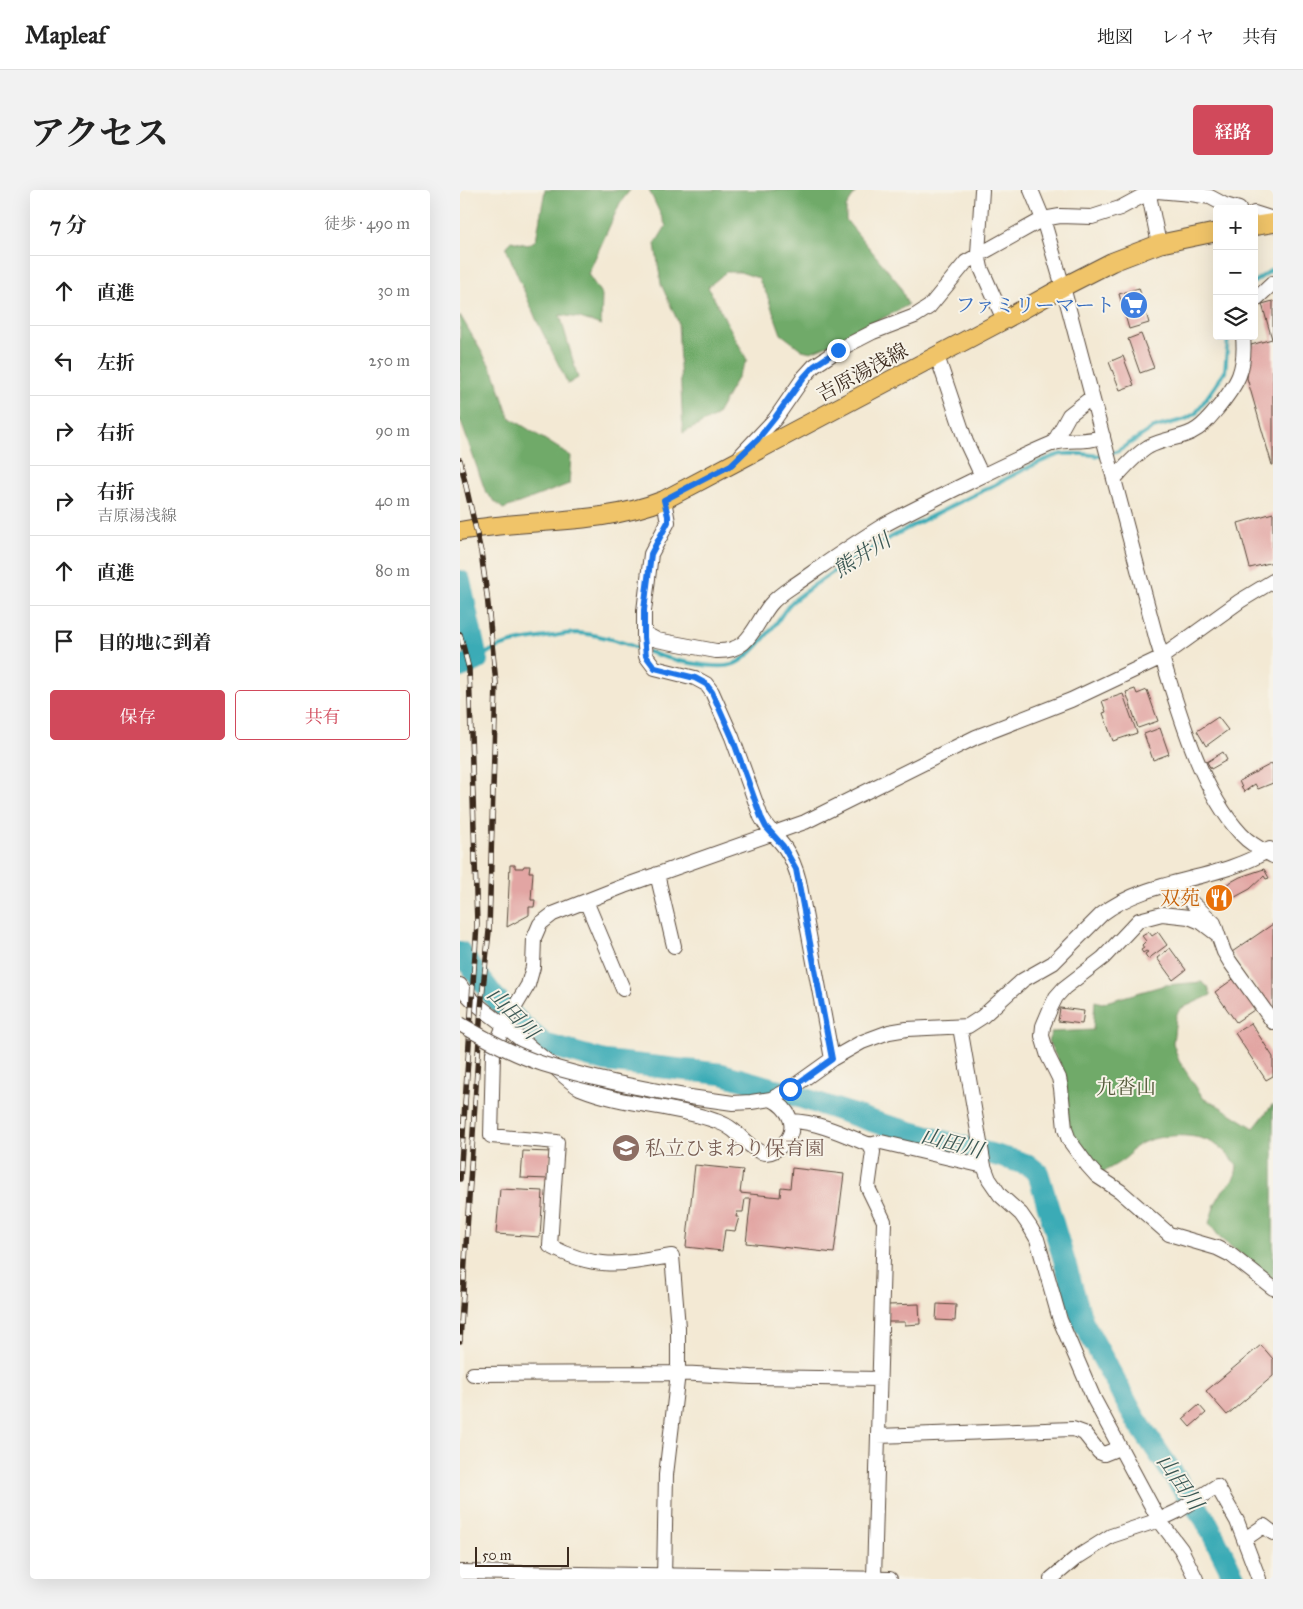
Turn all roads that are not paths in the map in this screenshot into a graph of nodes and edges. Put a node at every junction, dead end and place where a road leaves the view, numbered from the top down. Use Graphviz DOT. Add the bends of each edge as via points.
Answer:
graph roads {
  1 [pos="982,190"];
  2 [pos="1031,190"];
  3 [pos="1148,191"];
  4 [pos="1225,205"];
  5 [pos="1258,214"];
  6 [pos="1273,218"];
  7 [pos="1043,219"];
  8 [pos="1273,223"];
  9 [pos="1258,225"];
  10 [pos="1213,233"];
  11 [pos="1159,244"];
  12 [pos="978,254"];
  13 [pos="1273,284"];
  14 [pos="1063,287"];
  15 [pos="1258,297"];
  16 [pos="1004,320"];
  17 [pos="1243,340"];
  18 [pos="936,356"];
  19 [pos="1092,397"];
  20 [pos="1104,440"];
  21 [pos="1053,444"];
  22 [pos="731,465"];
  23 [pos="1113,472"];
  24 [pos="982,476"];
  25 [pos="664,500"];
  26 [pos="460,531"];
  27 [pos="1273,581"];
  28 [pos="644,633"];
  29 [pos="1162,657"];
  30 [pos="772,835"];
  31 [pos="1270,851"];
  32 [pos="657,874"];
  33 [pos="1172,884"];
  34 [pos="586,901"];
  35 [pos="1218,935"];
  36 [pos="674,946"];
  37 [pos="460,984"];
  38 [pos="622,989"];
  39 [pos="1273,1022"];
  40 [pos="460,1024"];
  41 [pos="504,1025"];
  42 [pos="960,1027"];
  43 [pos="832,1059"];
  44 [pos="771,1099"];
  45 [pos="792,1121"];
  46 [pos="870,1144"];
  47 [pos="984,1166"];
  48 [pos="1273,1288"];
  49 [pos="678,1373"];
  50 [pos="473,1374"];
  51 [pos="880,1379"];
  52 [pos="878,1436"];
  53 [pos="1120,1448"];
  54 [pos="1159,1520"];
  55 [pos="1273,1533"];
  56 [pos="1245,1539"];
  57 [pos="460,1572"];
  58 [pos="664,1578"];
  59 [pos="874,1578"];
  60 [pos="890,1579"];
  61 [pos="1051,1579"];
  62 [pos="1196,1579"];
  63 [pos="1259,1579"];
  1 -- 12 [label="street"];
  2 -- 7 [label="street"];
  3 -- 4 [label="street" via="1210,197"];
  3 -- 7 [label="street" via="1120,208 1092,217"];
  3 -- 11 [label="street"];
  5 -- 6 [label="street"];
  7 -- 12 [label="street"];
  7 -- 14 [label="street"];
  8 -- 9 [label="main road"];
  10 -- 11 [label="main road, 吉原湯浅線"];
  11 -- 14 [label="main road, 吉原湯浅線" via="1112,262"];
  12 -- 16 [label="street" via="980,268"];
  12 -- 22 [label="street" via="966,262 929,307 915,316 873,332 814,366 758,439"];
  13 -- 15 [label="street"];
  14 -- 16 [label="main road, 吉原湯浅線"];
  14 -- 19 [label="street"];
  16 -- 18 [label="main road, 吉原湯浅線"];
  17 -- 23 [label="street" via="1244,359 1239,379 1205,423 1188,434 1150,446"];
  18 -- 22 [label="main road, 吉原湯浅線"];
  18 -- 24 [label="street" via="966,442"];
  19 -- 20 [label="street"];
  19 -- 21 [label="street" via="1069,415"];
  20 -- 21 [label="street" via="1068,440"];
  20 -- 23 [label="street"];
  21 -- 24 [label="street"];
  22 -- 25 [label="main road, 吉原湯浅線"];
  23 -- 29 [label="street"];
  24 -- 28 [label="street" via="885,524 812,572 776,599 750,637 736,648 716,651 656,640"];
  25 -- 26 [label="main road, 吉原湯浅線" via="611,516"];
  25 -- 28 [label="street" via="668,522 651,554"];
  27 -- 29 [label="street"];
  28 -- 30 [label="street" via="646,656 655,668 695,678 712,692 755,803"];
  29 -- 30 [label="street" via="1071,700 976,737 805,822"];
  29 -- 31 [label="street" via="1203,774 1221,807 1252,844"];
  30 -- 32 [label="street"];
  30 -- 43 [label="street" via="796,869"];
  31 -- 33 [label="street"];
  32 -- 34 [label="street"];
  32 -- 36 [label="street"];
  33 -- 35 [label="street" via="1214,924"];
  33 -- 42 [label="street" via="1110,908 1053,963 1023,980 975,1022"];
  34 -- 38 [label="street"];
  34 -- 41 [label="street" via="553,914 540,924 534,938 533,967 528,985"];
  35 -- 39 [label="street" via="1230,962"];
  35 -- 48 [label="street" via="1189,917 1162,914 1140,920 1103,958 1056,997 1042,1036 1060,1083 1069,1140 1097,1176 1120,1191 1170,1234 1232,1255"];
  37 -- 41 [label="street" via="472,999"];
  40 -- 44 [label="street, bridge" via="487,1040 541,1063 602,1081 734,1103"];
  41 -- 45 [label="street" via="579,1087 612,1098 710,1119 734,1130 755,1150 770,1152 784,1144"];
  41 -- 49 [label="street" via="493,1053 491,1136 557,1142 550,1246 577,1258 606,1264 672,1256"];
  42 -- 43 [label="street" via="889,1032 862,1042"];
  42 -- 47 [label="street"];
  43 -- 44 [label="street" via="808,1078"];
  44 -- 45 [label="street" via="782,1105"];
  45 -- 46 [label="street" via="821,1126"];
  46 -- 47 [label="street" via="881,1142"];
  46 -- 51 [label="street" via="873,1152 868,1188 884,1221"];
  47 -- 53 [label="street" via="1000,1195 1021,1214 1036,1239 1064,1333"];
  49 -- 50 [label="street"];
  49 -- 51 [label="street"];
  49 -- 58 [label="street" via="666,1475"];
  51 -- 52 [label="street"];
  52 -- 53 [label="street" via="1073,1429 1084,1433 1099,1452 1104,1454"];
  52 -- 59 [label="street"];
  53 -- 54 [label="street"];
  54 -- 56 [label="street" via="1217,1486"];
  54 -- 61 [label="street" via="1111,1536 1076,1558"];
  54 -- 62 [label="street" via="1181,1549"];
  55 -- 56 [label="street" via="1264,1526"];
  56 -- 63 [label="street"];
  57 -- 58 [label="street"];
  58 -- 59 [label="street"];
  59 -- 60 [label="street"];
}
